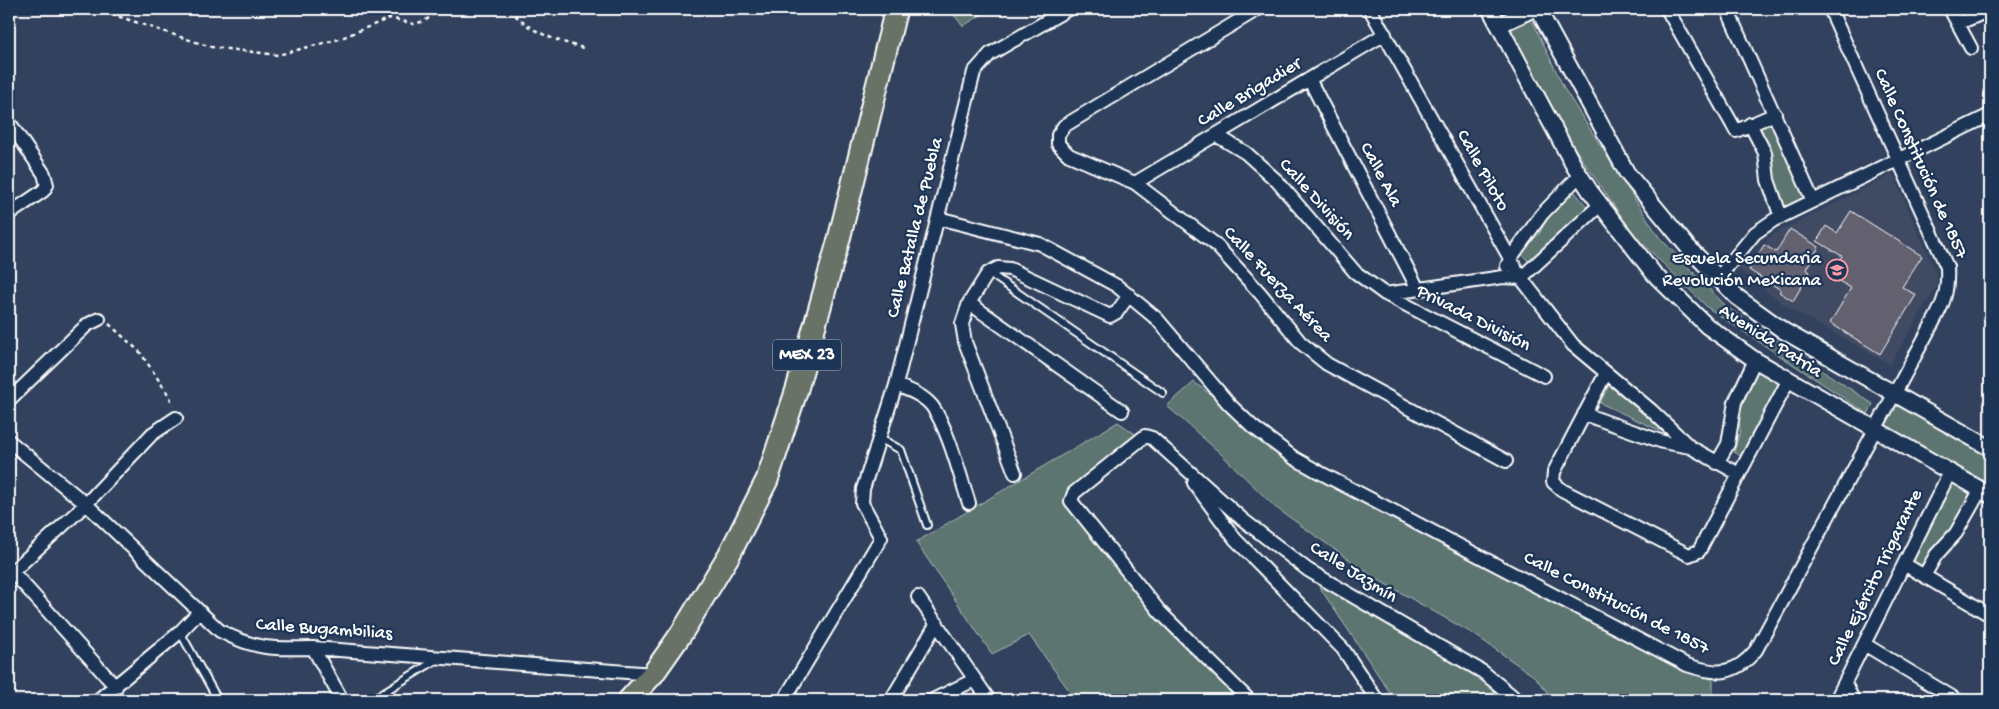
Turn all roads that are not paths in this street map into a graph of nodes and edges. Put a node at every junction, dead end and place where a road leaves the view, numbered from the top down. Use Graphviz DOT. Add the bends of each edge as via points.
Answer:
graph roads {
  1 [pos="896,9"];
  2 [pos="1068,9"];
  3 [pos="1258,9"];
  4 [pos="1370,9"];
  5 [pos="1490,9"];
  6 [pos="1533,9"];
  7 [pos="1538,9"];
  8 [pos="1667,9"];
  9 [pos="1727,9"];
  10 [pos="1830,9"];
  11 [pos="1950,9"];
  12 [pos="1990,10"];
  13 [pos="1960,23"];
  14 [pos="1499,25"];
  15 [pos="1385,34"];
  16 [pos="1971,48"];
  17 [pos="1309,80"];
  18 [pos="1774,114"];
  19 [pos="1990,115"];
  20 [pos="9,122"];
  21 [pos="1750,124"];
  22 [pos="1216,135"];
  23 [pos="13,138"];
  24 [pos="1898,160"];
  25 [pos="1580,176"];
  26 [pos="1135,184"];
  27 [pos="1813,201"];
  28 [pos="1600,205"];
  29 [pos="9,214"];
  30 [pos="1781,217"];
  31 [pos="938,218"];
  32 [pos="1510,259"];
  33 [pos="988,272"];
  34 [pos="1503,278"];
  35 [pos="1521,278"];
  36 [pos="1718,278"];
  37 [pos="1418,288"];
  38 [pos="1385,294"];
  39 [pos="1129,295"];
  40 [pos="969,303"];
  41 [pos="99,319"];
  42 [pos="1755,360"];
  43 [pos="1606,373"];
  44 [pos="1544,376"];
  45 [pos="1788,380"];
  46 [pos="896,385"];
  47 [pos="1163,393"];
  48 [pos="1894,394"];
  49 [pos="9,400"];
  50 [pos="1122,411"];
  51 [pos="1584,414"];
  52 [pos="176,418"];
  53 [pos="1876,429"];
  54 [pos="879,438"];
  55 [pos="9,441"];
  56 [pos="1690,446"];
  57 [pos="1990,448"];
  58 [pos="1506,461"];
  59 [pos="1180,463"];
  60 [pos="1717,463"];
  61 [pos="1950,472"];
  62 [pos="1015,473"];
  63 [pos="1739,474"];
  64 [pos="1985,492"];
  65 [pos="969,503"];
  66 [pos="86,504"];
  67 [pos="927,525"];
  68 [pos="1904,564"];
  69 [pos="10,570"];
  70 [pos="1924,576"];
  71 [pos="918,597"];
  72 [pos="199,612"];
  73 [pos="1990,615"];
  74 [pos="937,623"];
  75 [pos="180,632"];
  76 [pos="1864,644"];
  77 [pos="313,648"];
  78 [pos="440,657"];
  79 [pos="653,674"];
  80 [pos="974,680"];
  81 [pos="1845,683"];
  82 [pos="116,687"];
  83 [pos="98,700"];
  84 [pos="218,700"];
  85 [pos="342,700"];
  86 [pos="371,700"];
  87 [pos="630,700"];
  88 [pos="642,700"];
  89 [pos="784,700"];
  90 [pos="891,700"];
  91 [pos="933,700"];
  92 [pos="989,700"];
  93 [pos="1249,700"];
  94 [pos="1377,700"];
  95 [pos="1517,700"];
  96 [pos="1836,700"];
  97 [pos="1854,700"];
  98 [pos="1958,700"];
  1 -- 79 [label="highway, MEX 23" via="836,248 797,389 767,480 729,555"];
  2 -- 31 [label="street, Calle Batalla de Puebla" via="990,54 974,72"];
  3 -- 26 [label="street, Calle Fuerza Aérea" via="1064,126 1058,135 1058,144 1069,155"];
  4 -- 15 [label="street, Calle Piloto"];
  5 -- 14 [label="street, Avenida Patria"];
  6 -- 14 [label="street"];
  7 -- 36 [label="street, Avenida Patria" via="1627,173"];
  8 -- 21 [label="street" via="1736,130"];
  9 -- 18 [label="street"];
  10 -- 24 [label="street, Calle Constitución de 1857"];
  11 -- 13 [label="street"];
  12 -- 13 [label="street"];
  13 -- 16 [label="street"];
  14 -- 25 [label="street, Avenida Patria"];
  15 -- 17 [label="street, Calle Brigadier"];
  15 -- 32 [label="street, Calle Piloto"];
  17 -- 22 [label="street, Calle Brigadier"];
  17 -- 37 [label="street, Calle Ala"];
  18 -- 21 [label="street"];
  18 -- 27 [label="street"];
  19 -- 24 [label="street"];
  20 -- 23 [label="street"];
  21 -- 30 [label="street" via="1766,153 1768,180"];
  22 -- 26 [label="street, Calle Brigadier"];
  22 -- 38 [label="street, Calle División" via="1246,153 1277,181 1355,272"];
  23 -- 29 [label="street" via="44,174 48,185"];
  24 -- 27 [label="street"];
  24 -- 48 [label="street, Calle Constitución de 1857" via="1947,266 1948,285 1945,299"];
  25 -- 28 [label="street, Avenida Patria"];
  25 -- 32 [label="street" via="1542,214"];
  26 -- 58 [label="street, Calle Fuerza Aérea" via="1215,244 1260,292 1301,344 1327,364"];
  27 -- 30 [label="street"];
  28 -- 35 [label="street"];
  28 -- 42 [label="street, Avenida Patria" via="1654,274 1707,326"];
  30 -- 36 [label="street" via="1755,233"];
  31 -- 39 [label="street, Calle Constitución de 1857" via="1040,244 1094,271"];
  31 -- 46 [label="street, Calle Batalla de Puebla"];
  32 -- 34 [label="street"];
  32 -- 35 [label="street, Calle Piloto"];
  33 -- 39 [label="street" via="998,268 1010,269 1110,316 1117,312"];
  33 -- 40 [label="street"];
  33 -- 47 [label="lane"];
  34 -- 35 [label="street"];
  34 -- 37 [label="street"];
  35 -- 43 [label="street, Calle Piloto" via="1573,345"];
  36 -- 48 [label="street, Avenida Patria" via="1784,331"];
  37 -- 38 [label="street"];
  38 -- 44 [label="street, Privada División"];
  39 -- 53 [label="street, Calle Constitución de 1857" via="1156,319 1229,404 1294,458 1687,665 1707,672 1733,670 1756,650"];
  40 -- 50 [label="street"];
  40 -- 62 [label="street" via="962,324 965,342"];
  41 -- 49 [label="street" via="87,325"];
  42 -- 45 [label="street, Avenida Patria"];
  42 -- 60 [label="street" via="1735,402 1728,444"];
  43 -- 51 [label="street"];
  43 -- 56 [label="street, Calle Piloto"];
  45 -- 53 [label="street, Avenida Patria"];
  45 -- 63 [label="street"];
  46 -- 54 [label="street, Calle Batalla de Puebla"];
  46 -- 65 [label="street" via="916,393 932,406 941,422"];
  48 -- 53 [label="street, Calle Constitución de 1857"];
  48 -- 57 [label="street, Avenida Patria"];
  51 -- 56 [label="street" via="1662,442"];
  51 -- 63 [label="street" via="1554,472 1553,482 1562,490 1685,554 1699,551"];
  52 -- 66 [label="street" via="152,434"];
  53 -- 61 [label="street, Avenida Patria"];
  54 -- 67 [label="lane" via="901,450"];
  54 -- 89 [label="street, Calle Batalla de Puebla" via="863,488 862,503 881,538"];
  55 -- 66 [label="street, Calle Bugambilias"];
  56 -- 60 [label="street, Calle Piloto"];
  59 -- 93 [label="street, Calle Jazmín" via="1152,438 1144,436 1074,493 1071,501 1160,612"];
  59 -- 94 [label="street, Calle Jazmín" via="1235,539 1343,650"];
  59 -- 95 [label="street, Calle Jazmín" via="1242,519 1308,570 1483,672"];
  60 -- 63 [label="street, Calle Piloto"];
  61 -- 64 [label="street, Avenida Patria"];
  61 -- 68 [label="street, Calle Ejército Trigarante"];
  64 -- 70 [label="street" via="1936,555"];
  66 -- 69 [label="street"];
  66 -- 72 [label="street, Calle Bugambilias"];
  68 -- 70 [label="street"];
  68 -- 76 [label="street, Calle Ejército Trigarante"];
  69 -- 82 [label="street"];
  70 -- 73 [label="street"];
  71 -- 74 [label="street"];
  72 -- 75 [label="street"];
  72 -- 77 [label="street, Calle Bugambilias" via="220,631 242,643 269,649"];
  74 -- 80 [label="street"];
  74 -- 90 [label="street"];
  75 -- 82 [label="street"];
  75 -- 84 [label="lane"];
  76 -- 81 [label="street, Calle Ejército Trigarante"];
  76 -- 98 [label="street"];
  77 -- 78 [label="street, Calle Bugambilias"];
  77 -- 85 [label="street"];
  78 -- 79 [label="street, Calle Bugambilias"];
  78 -- 86 [label="lane"];
  79 -- 87 [label="highway, MEX 23"];
  79 -- 88 [label="street"];
  80 -- 91 [label="street"];
  80 -- 92 [label="street"];
  81 -- 96 [label="street, Calle Ejército Trigarante"];
  81 -- 97 [label="street"];
  82 -- 83 [label="street"];
}
